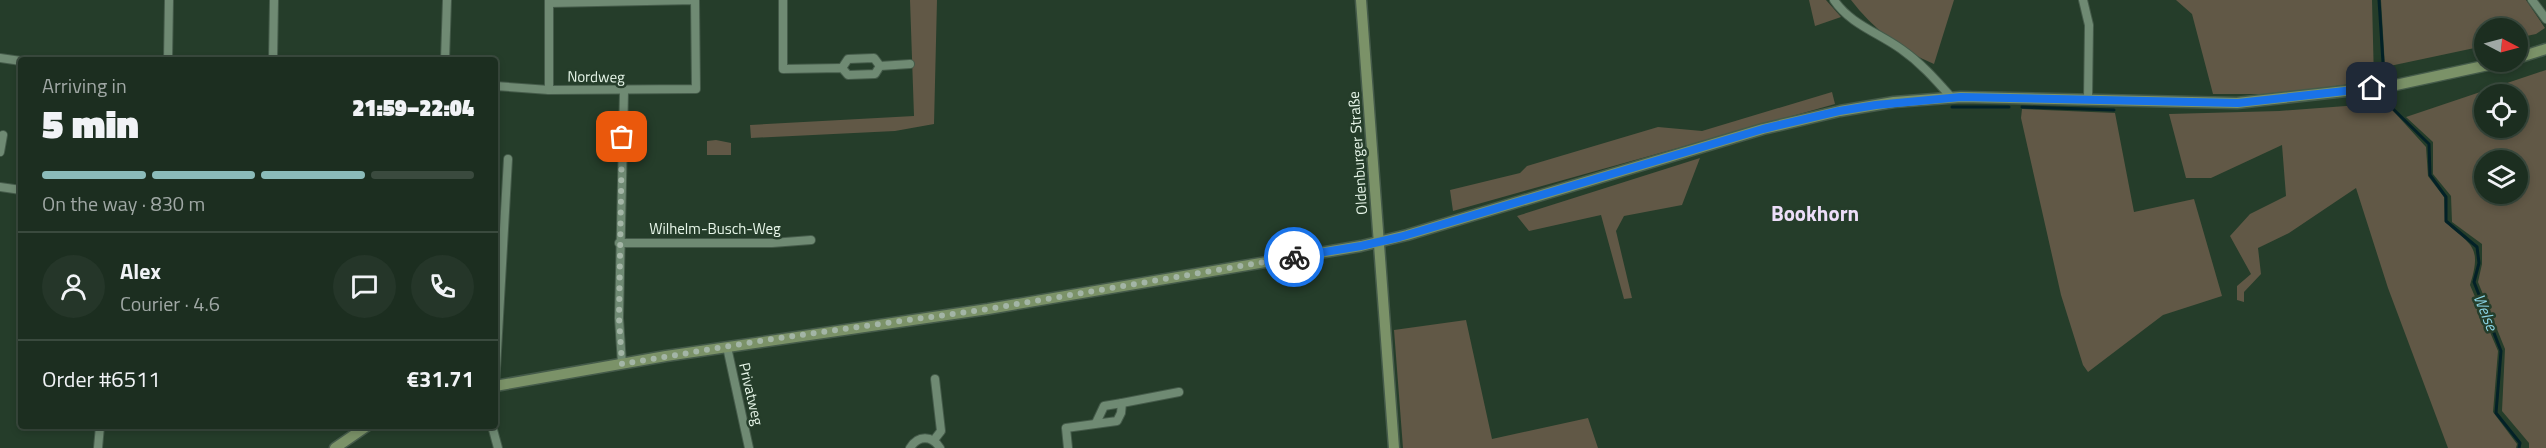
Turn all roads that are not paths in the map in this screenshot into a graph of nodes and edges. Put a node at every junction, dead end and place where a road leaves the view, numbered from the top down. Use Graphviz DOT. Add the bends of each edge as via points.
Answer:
graph roads {
  1 [pos="169,0"];
  2 [pos="274,0"];
  3 [pos="447,0"];
  4 [pos="694,0"];
  5 [pos="783,0"];
  6 [pos="1361,0"];
  7 [pos="1834,0"];
  8 [pos="2083,0"];
  9 [pos="2532,0"];
  10 [pos="549,1"];
  11 [pos="2546,20"];
  12 [pos="2546,49"];
  13 [pos="2528,55"];
  14 [pos="168,57"];
  15 [pos="273,57"];
  16 [pos="445,57"];
  17 [pos="0,58"];
  18 [pos="18,61"];
  19 [pos="910,64"];
  20 [pos="880,66"];
  21 [pos="842,68"];
  22 [pos="2474,68"];
  23 [pos="498,86"];
  24 [pos="549,90"];
  25 [pos="624,91"];
  26 [pos="1951,97"];
  27 [pos="2088,99"];
  28 [pos="3,135"];
  29 [pos="0,152"];
  30 [pos="508,159"];
  31 [pos="0,187"];
  32 [pos="18,190"];
  33 [pos="812,240"];
  34 [pos="1380,242"];
  35 [pos="619,243"];
  36 [pos="498,334"];
  37 [pos="727,347"];
  38 [pos="622,364"];
  39 [pos="935,380"];
  40 [pos="498,385"];
  41 [pos="1179,392"];
  42 [pos="1122,403"];
  43 [pos="1096,423"];
  44 [pos="100,429"];
  45 [pos="362,429"];
  46 [pos="493,429"];
  47 [pos="934,440"];
  48 [pos="98,448"];
  49 [pos="336,448"];
  50 [pos="498,448"];
  51 [pos="749,448"];
  52 [pos="910,448"];
  53 [pos="940,448"];
  54 [pos="1068,448"];
  55 [pos="1394,448"];
  1 -- 14 [label="street"];
  2 -- 15 [label="street"];
  3 -- 16 [label="street"];
  4 -- 10 [label="street"];
  4 -- 25 [label="street, Nordweg" via="696,89"];
  5 -- 21 [label="street" via="783,69"];
  6 -- 34 [label="main road, Oldenburger Straße"];
  7 -- 26 [label="street" via="1840,9 1925,66"];
  8 -- 27 [label="street" via="2089,25"];
  9 -- 11 [label="street"];
  10 -- 24 [label="street"];
  12 -- 13 [label="main road"];
  17 -- 18 [label="street"];
  19 -- 20 [label="street"];
  20 -- 21 [label="street" via="875,74 848,75"];
  20 -- 21 [label="street" via="874,58 848,59"];
  22 -- 27 [label="main road" via="2391,86 2238,103"];
  23 -- 24 [label="street, Nordweg"];
  24 -- 25 [label="street, Nordweg"];
  25 -- 35 [label="street"];
  26 -- 27 [label="main road"];
  26 -- 34 [label="main road" via="1839,111 1763,129"];
  28 -- 29 [label="street"];
  30 -- 36 [label="street"];
  31 -- 32 [label="street"];
  33 -- 35 [label="street, Wilhelm-Busch-Weg"];
  34 -- 37 [label="main road" via="978,310"];
  34 -- 55 [label="main road, Oldenburger Straße"];
  35 -- 38 [label="street"];
  37 -- 38 [label="main road"];
  37 -- 51 [label="street, Privatweg"];
  38 -- 40 [label="main road"];
  39 -- 47 [label="street" via="941,431"];
  41 -- 42 [label="street"];
  42 -- 43 [label="street" via="1104,406"];
  42 -- 43 [label="street" via="1117,421"];
  43 -- 54 [label="street" via="1066,428"];
  44 -- 48 [label="street"];
  45 -- 49 [label="main road"];
  46 -- 50 [label="street"];
  47 -- 52 [label="street" via="919,439"];
  47 -- 53 [label="street"];
}
